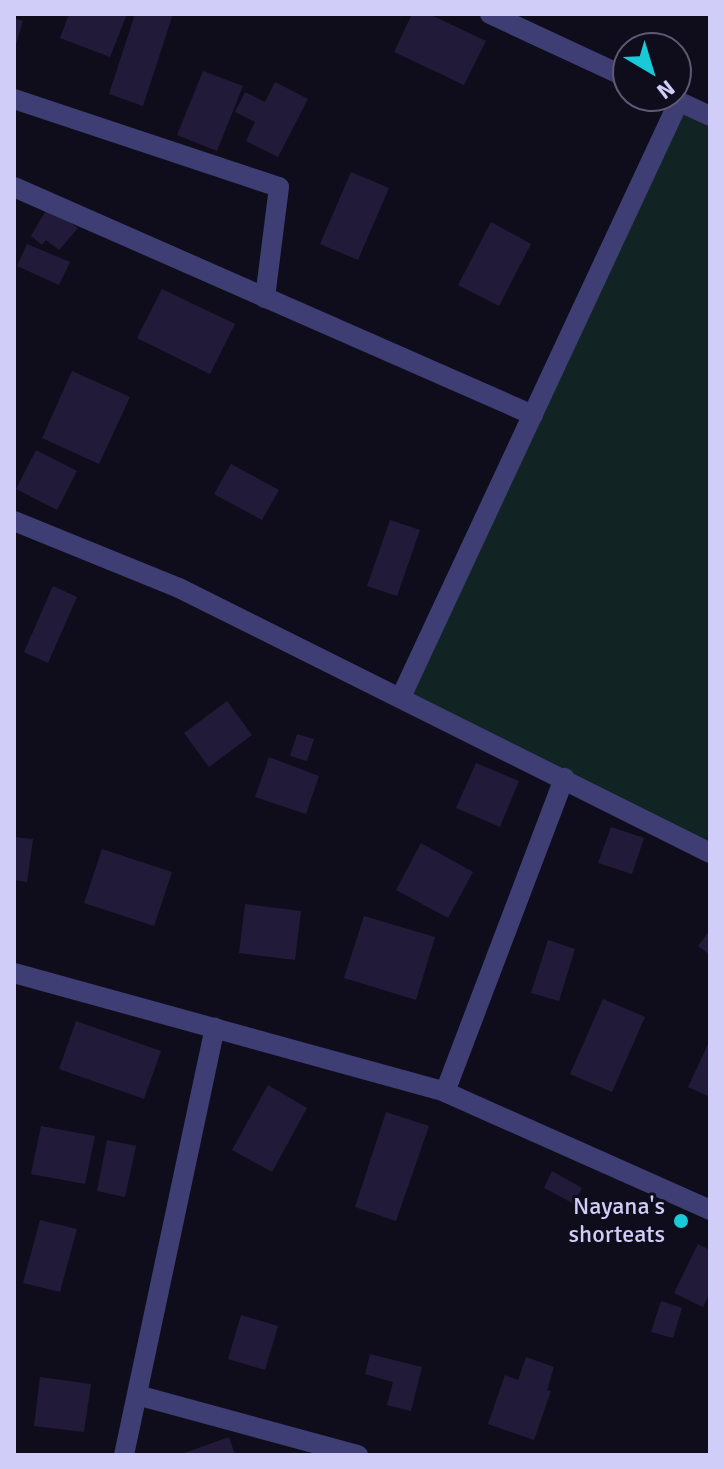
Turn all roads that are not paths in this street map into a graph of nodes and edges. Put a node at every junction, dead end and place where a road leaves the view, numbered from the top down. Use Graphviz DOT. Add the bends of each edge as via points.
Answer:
graph roads {
  1 [pos="490,14"];
  2 [pos="612,71"];
  3 [pos="14,99"];
  4 [pos="667,112"];
  5 [pos="14,187"];
  6 [pos="265,298"];
  7 [pos="533,415"];
  8 [pos="14,521"];
  9 [pos="401,697"];
  10 [pos="564,778"];
  11 [pos="710,853"];
  12 [pos="14,973"];
  13 [pos="215,1028"];
  14 [pos="445,1092"];
  15 [pos="710,1210"];
  16 [pos="137,1395"];
  17 [pos="124,1455"];
  18 [pos="358,1455"];
  1 -- 2 [label="street"];
  3 -- 6 [label="street" via="279,187"];
  4 -- 7 [label="street"];
  5 -- 6 [label="street"];
  6 -- 7 [label="street"];
  7 -- 9 [label="street"];
  8 -- 9 [label="street" via="179,588"];
  9 -- 10 [label="street"];
  10 -- 11 [label="street"];
  10 -- 14 [label="street"];
  12 -- 13 [label="street"];
  13 -- 14 [label="street"];
  13 -- 16 [label="street"];
  14 -- 15 [label="street"];
  16 -- 17 [label="street"];
  16 -- 18 [label="street"];
}
